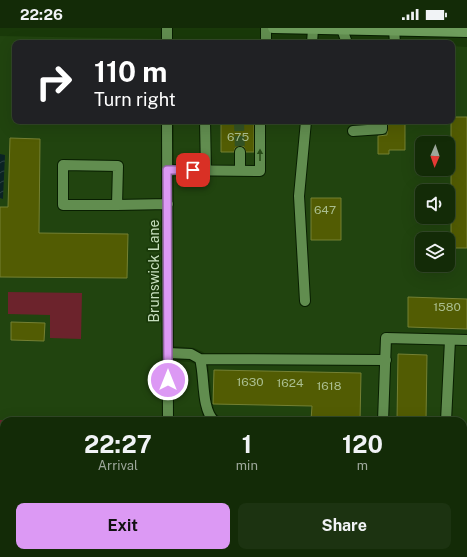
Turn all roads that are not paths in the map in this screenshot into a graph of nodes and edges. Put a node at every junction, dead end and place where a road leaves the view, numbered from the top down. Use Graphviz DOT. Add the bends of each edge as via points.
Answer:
graph roads {
  1 [pos="167,28"];
  2 [pos="266,28"];
  3 [pos="273,28"];
  4 [pos="313,29"];
  5 [pos="342,29"];
  6 [pos="394,30"];
  7 [pos="467,32"];
  8 [pos="167,40"];
  9 [pos="266,40"];
  10 [pos="312,40"];
  11 [pos="346,40"];
  12 [pos="394,40"];
  13 [pos="168,124"];
  14 [pos="205,124"];
  15 [pos="260,124"];
  16 [pos="306,124"];
  17 [pos="382,124"];
  18 [pos="353,131"];
  19 [pos="240,152"];
  20 [pos="167,170"];
  21 [pos="206,171"];
  22 [pos="240,171"];
  23 [pos="168,204"];
  24 [pos="117,205"];
  25 [pos="305,302"];
  26 [pos="450,340"];
  27 [pos="467,340"];
  28 [pos="168,353"];
  29 [pos="200,359"];
  30 [pos="386,360"];
  31 [pos="168,417"];
  32 [pos="210,417"];
  33 [pos="383,417"];
  34 [pos="446,417"];
  1 -- 8 [label="street"];
  2 -- 9 [label="street"];
  3 -- 4 [label="main road"];
  4 -- 5 [label="main road"];
  4 -- 10 [label="street"];
  5 -- 6 [label="main road"];
  5 -- 11 [label="street"];
  6 -- 7 [label="main road"];
  6 -- 12 [label="street"];
  13 -- 20 [label="street, Brunswick Lane"];
  14 -- 21 [label="street"];
  22 -- 15 [label="street, one-way" via="260,171"];
  16 -- 25 [label="street" via="299,196"];
  17 -- 18 [label="street" via="382,130"];
  19 -- 22 [label="street"];
  20 -- 21 [label="street"];
  20 -- 23 [label="street, Brunswick Lane"];
  21 -- 22 [label="street"];
  23 -- 24 [label="street"];
  23 -- 28 [label="street, Brunswick Lane"];
  24 -- 24 [label="street" via="118,166 63,165 63,205"];
  26 -- 27 [label="street"];
  26 -- 30 [label="street" via="386,338"];
  26 -- 34 [label="street"];
  28 -- 29 [label="street" via="191,354"];
  28 -- 31 [label="street, Brunswick Lane"];
  29 -- 30 [label="street"];
  29 -- 32 [label="street"];
  30 -- 33 [label="street"];
}
